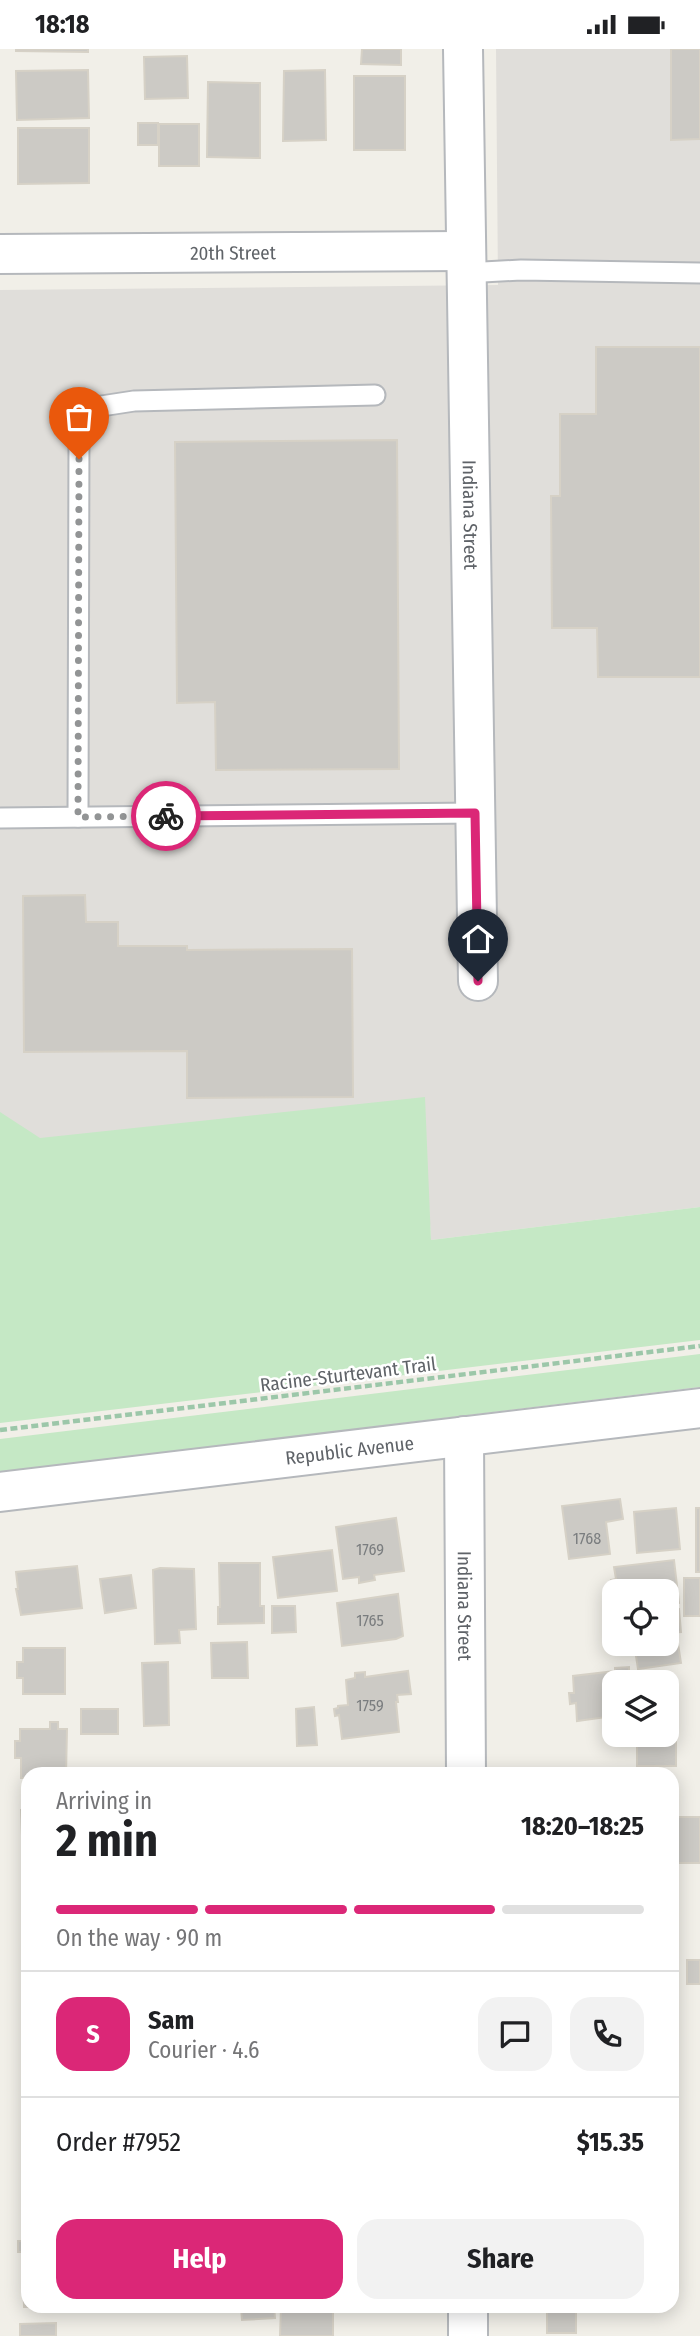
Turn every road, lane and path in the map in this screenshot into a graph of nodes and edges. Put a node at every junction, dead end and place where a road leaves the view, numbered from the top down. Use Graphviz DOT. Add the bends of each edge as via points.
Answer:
graph roads {
  1 [pos="463,49"];
  2 [pos="0,254"];
  3 [pos="465,262"];
  4 [pos="700,273"];
  5 [pos="375,395"];
  6 [pos="475,813"];
  7 [pos="78,817"];
  8 [pos="0,818"];
  9 [pos="478,981"];
  10 [pos="700,1346"];
  11 [pos="700,1408"];
  12 [pos="0,1430"];
  13 [pos="464,1436"];
  14 [pos="0,1492"];
  15 [pos="466,1767"];
  16 [pos="468,2313"];
  17 [pos="468,2336"];
  1 -- 3 [label="street, Indiana Street"];
  2 -- 3 [label="street, 20th Street"];
  3 -- 4 [label="lane" via="521,270"];
  3 -- 6 [label="street, Indiana Street"];
  5 -- 7 [label="lane" via="134,401 86,412 79,432"];
  6 -- 7 [label="lane"];
  6 -- 9 [label="street, Indiana Street"];
  7 -- 8 [label="lane"];
  10 -- 12 [label="path, Racine-Sturtevant Trail"];
  11 -- 13 [label="street, Republic Avenue"];
  13 -- 14 [label="street, Republic Avenue"];
  13 -- 15 [label="street, Indiana Street"];
  16 -- 17 [label="street"];
}
